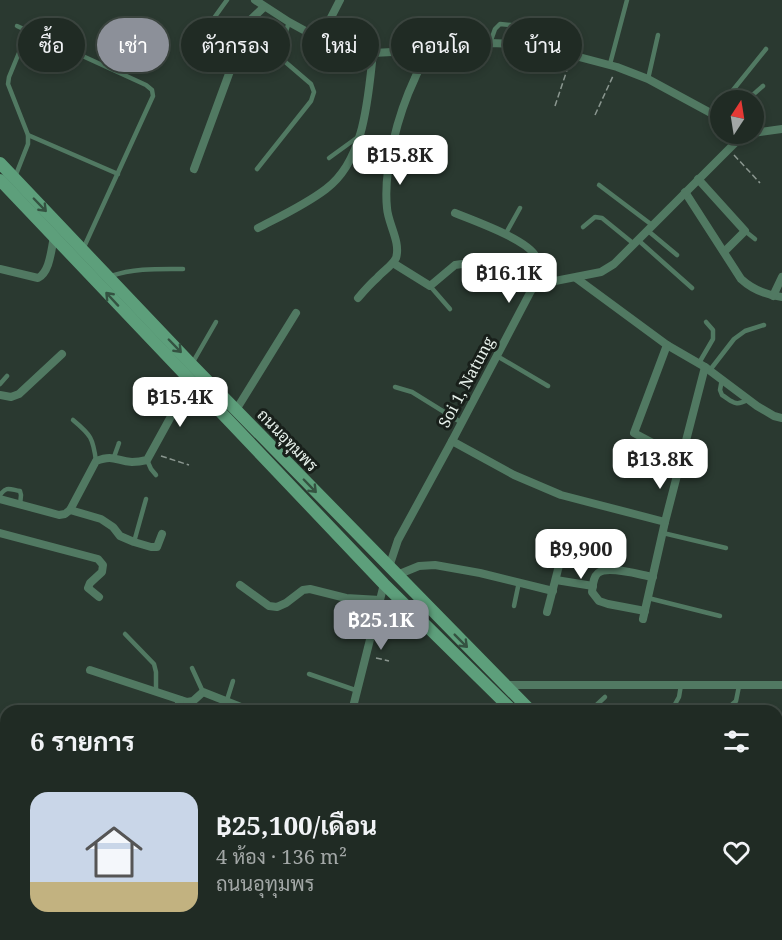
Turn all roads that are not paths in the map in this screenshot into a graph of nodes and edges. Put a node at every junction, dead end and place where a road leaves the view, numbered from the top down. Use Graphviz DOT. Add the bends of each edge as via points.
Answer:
graph roads {
  1 [pos="227,0"];
  2 [pos="255,0"];
  3 [pos="340,0"];
  4 [pos="627,0"];
  5 [pos="264,7"];
  6 [pos="214,18"];
  7 [pos="282,18"];
  8 [pos="331,18"];
  9 [pos="503,24"];
  10 [pos="658,35"];
  11 [pos="491,40"];
  12 [pos="766,50"];
  13 [pos="18,55"];
  14 [pos="85,57"];
  15 [pos="582,57"];
  16 [pos="614,65"];
  17 [pos="290,66"];
  18 [pos="371,72"];
  19 [pos="418,72"];
  20 [pos="648,79"];
  21 [pos="763,86"];
  22 [pos="733,90"];
  23 [pos="758,90"];
  24 [pos="710,112"];
  25 [pos="782,129"];
  26 [pos="764,131"];
  27 [pos="28,135"];
  28 [pos="360,135"];
  29 [pos="734,144"];
  30 [pos="329,158"];
  31 [pos="0,163"];
  32 [pos="194,169"];
  33 [pos="257,169"];
  34 [pos="118,174"];
  35 [pos="15,178"];
  36 [pos="698,179"];
  37 [pos="0,180"];
  38 [pos="599,184"];
  39 [pos="685,192"];
  40 [pos="520,208"];
  41 [pos="455,213"];
  42 [pos="583,227"];
  43 [pos="650,227"];
  44 [pos="258,228"];
  45 [pos="745,231"];
  46 [pos="506,234"];
  47 [pos="54,237"];
  48 [pos="755,239"];
  49 [pos="636,242"];
  50 [pos="83,250"];
  51 [pos="724,252"];
  52 [pos="677,255"];
  53 [pos="393,263"];
  54 [pos="0,269"];
  55 [pos="183,269"];
  56 [pos="532,270"];
  57 [pos="108,277"];
  58 [pos="782,277"];
  59 [pos="576,278"];
  60 [pos="430,286"];
  61 [pos="692,288"];
  62 [pos="532,289"];
  63 [pos="777,296"];
  64 [pos="358,298"];
  65 [pos="450,309"];
  66 [pos="296,313"];
  67 [pos="216,322"];
  68 [pos="706,322"];
  69 [pos="764,325"];
  70 [pos="667,345"];
  71 [pos="62,354"];
  72 [pos="496,356"];
  73 [pos="191,364"];
  74 [pos="705,367"];
  75 [pos="7,376"];
  76 [pos="723,379"];
  77 [pos="190,382"];
  78 [pos="0,384"];
  79 [pos="548,386"];
  80 [pos="395,387"];
  81 [pos="0,395"];
  82 [pos="749,399"];
  83 [pos="236,410"];
  84 [pos="782,417"];
  85 [pos="74,420"];
  86 [pos="462,423"];
  87 [pos="452,441"];
  88 [pos="119,443"];
  89 [pos="149,456"];
  90 [pos="114,458"];
  91 [pos="681,458"];
  92 [pos="96,461"];
  93 [pos="156,475"];
  94 [pos="0,497"];
  95 [pos="146,499"];
  96 [pos="70,510"];
  97 [pos="665,522"];
  98 [pos="0,533"];
  99 [pos="663,533"];
  100 [pos="162,534"];
  101 [pos="134,542"];
  102 [pos="726,548"];
  103 [pos="563,550"];
  104 [pos="393,571"];
  105 [pos="652,577"];
  106 [pos="556,580"];
  107 [pos="519,582"];
  108 [pos="384,584"];
  109 [pos="240,585"];
  110 [pos="593,586"];
  111 [pos="553,591"];
  112 [pos="99,597"];
  113 [pos="648,598"];
  114 [pos="380,600"];
  115 [pos="514,606"];
  116 [pos="547,612"];
  117 [pos="720,616"];
  118 [pos="125,634"];
  119 [pos="192,668"];
  120 [pos="90,670"];
  121 [pos="309,674"];
  122 [pos="233,681"];
  123 [pos="505,685"];
  124 [pos="681,685"];
  125 [pos="739,685"];
  126 [pos="782,685"];
  127 [pos="156,691"];
  128 [pos="358,691"];
  129 [pos="203,692"];
  130 [pos="605,697"];
  131 [pos="180,700"];
  132 [pos="227,700"];
  133 [pos="178,705"];
  134 [pos="238,705"];
  135 [pos="354,705"];
  136 [pos="507,705"];
  137 [pos="525,705"];
  138 [pos="597,705"];
  139 [pos="675,705"];
  140 [pos="732,705"];
  141 [pos="0,838"];
  142 [pos="0,848"];
  1 -- 6 [label="lane"];
  2 -- 5 [label="street"];
  3 -- 8 [label="street"];
  4 -- 16 [label="lane"];
  5 -- 7 [label="street"];
  5 -- 32 [label="street" via="243,27 236,41 230,71"];
  9 -- 11 [label="lane" via="495,29"];
  10 -- 20 [label="lane"];
  12 -- 22 [label="lane"];
  13 -- 27 [label="lane" via="9,84"];
  14 -- 34 [label="lane" via="152,90 153,96"];
  15 -- 16 [label="street"];
  16 -- 20 [label="street"];
  17 -- 33 [label="lane" via="311,84 314,92"];
  18 -- 28 [label="street"];
  19 -- 53 [label="street" via="405,100 389,162 387,210 397,247"];
  20 -- 24 [label="street"];
  21 -- 23 [label="lane"];
  25 -- 26 [label="street"];
  27 -- 34 [label="lane"];
  27 -- 35 [label="lane"];
  28 -- 30 [label="lane"];
  28 -- 44 [label="street" via="349,164 328,188"];
  29 -- 36 [label="street"];
  31 -- 35 [label="street, ถนนอุทุมพร"];
  34 -- 50 [label="lane"];
  35 -- 50 [label="street, ถนนอุทุมพร, one-way"];
  36 -- 39 [label="street"];
  36 -- 45 [label="street"];
  37 -- 47 [label="street, ถนนอุทุมพร"];
  38 -- 43 [label="lane"];
  39 -- 43 [label="street"];
  39 -- 51 [label="street"];
  40 -- 46 [label="lane"];
  41 -- 46 [label="street"];
  42 -- 49 [label="lane" via="595,217 602,218"];
  43 -- 49 [label="street"];
  43 -- 52 [label="lane"];
  45 -- 48 [label="lane"];
  45 -- 51 [label="street"];
  46 -- 56 [label="street" via="533,250 536,257"];
  47 -- 54 [label="street" via="43,276"];
  77 -- 47 [label="street, ถนนอุทุมพร, one-way"];
  49 -- 59 [label="street" via="601,272"];
  49 -- 61 [label="lane"];
  50 -- 57 [label="street, ถนนอุทุมพร"];
  51 -- 63 [label="street" via="749,287"];
  53 -- 60 [label="street"];
  53 -- 64 [label="street"];
  55 -- 57 [label="lane" via="126,271"];
  56 -- 60 [label="street" via="493,272 455,265"];
  56 -- 62 [label="street"];
  57 -- 73 [label="street, ถนนอุทุมพร, one-way"];
  58 -- 63 [label="street"];
  59 -- 62 [label="street"];
  59 -- 70 [label="street"];
  60 -- 65 [label="lane"];
  62 -- 72 [label="street, Soi 1, Natung"];
  66 -- 83 [label="street"];
  67 -- 73 [label="lane"];
  68 -- 74 [label="lane" via="713,330 713,339"];
  69 -- 74 [label="lane" via="734,339"];
  70 -- 74 [label="street"];
  70 -- 91 [label="street" via="634,433"];
  71 -- 81 [label="street" via="19,394"];
  72 -- 79 [label="lane"];
  72 -- 86 [label="street, Soi 1, Natung"];
  73 -- 83 [label="street, ถนนอุทุมพร"];
  74 -- 76 [label="street"];
  74 -- 91 [label="street"];
  75 -- 78 [label="lane"];
  76 -- 82 [label="street"];
  76 -- 82 [label="lane" via="722,395 735,404"];
  77 -- 89 [label="street"];
  77 -- 108 [label="street, ถนนอุทุมพร"];
  80 -- 86 [label="lane" via="412,392"];
  82 -- 84 [label="street"];
  83 -- 104 [label="street, ถนนอุทุมพร, one-way"];
  85 -- 92 [label="lane" via="88,432"];
  86 -- 87 [label="street, Soi 1, Natung"];
  87 -- 97 [label="street" via="561,495"];
  87 -- 104 [label="street, Soi 1, Natung" via="398,540"];
  88 -- 90 [label="lane"];
  89 -- 90 [label="street" via="132,462"];
  89 -- 93 [label="lane"];
  90 -- 92 [label="street"];
  91 -- 97 [label="street"];
  92 -- 96 [label="street"];
  94 -- 96 [label="street" via="59,515"];
  95 -- 101 [label="lane"];
  96 -- 101 [label="street" via="101,519 120,536"];
  97 -- 99 [label="street"];
  98 -- 112 [label="street" via="98,559 103,565 102,572 88,588"];
  99 -- 102 [label="lane"];
  99 -- 105 [label="street"];
  100 -- 101 [label="street" via="157,547"];
  103 -- 106 [label="street"];
  104 -- 107 [label="street" via="435,564"];
  104 -- 108 [label="street"];
  104 -- 123 [label="street, ถนนอุทุมพร, one-way"];
  105 -- 110 [label="street" via="608,569 599,572"];
  105 -- 113 [label="street"];
  106 -- 110 [label="street"];
  106 -- 111 [label="street"];
  107 -- 111 [label="street"];
  107 -- 115 [label="lane"];
  108 -- 114 [label="street"];
  108 -- 136 [label="street, ถนนอุทุมพร"];
  109 -- 114 [label="street" via="269,606 277,607 310,589 346,598"];
  110 -- 113 [label="street" via="592,592 599,601 644,616"];
  111 -- 116 [label="street"];
  113 -- 117 [label="lane"];
  114 -- 128 [label="street"];
  118 -- 127 [label="lane" via="154,664"];
  119 -- 129 [label="lane"];
  120 -- 127 [label="street"];
  121 -- 128 [label="lane"];
  122 -- 132 [label="lane"];
  123 -- 124 [label="street"];
  123 -- 137 [label="street, ถนนอุทุมพร"];
  124 -- 125 [label="street"];
  124 -- 139 [label="lane"];
  125 -- 126 [label="street"];
  125 -- 140 [label="lane"];
  127 -- 131 [label="street"];
  128 -- 135 [label="street"];
  129 -- 131 [label="street" via="193,701"];
  129 -- 132 [label="street"];
  130 -- 138 [label="lane"];
  131 -- 133 [label="street"];
  132 -- 134 [label="street"];
  141 -- 142 [label="street"];
}
